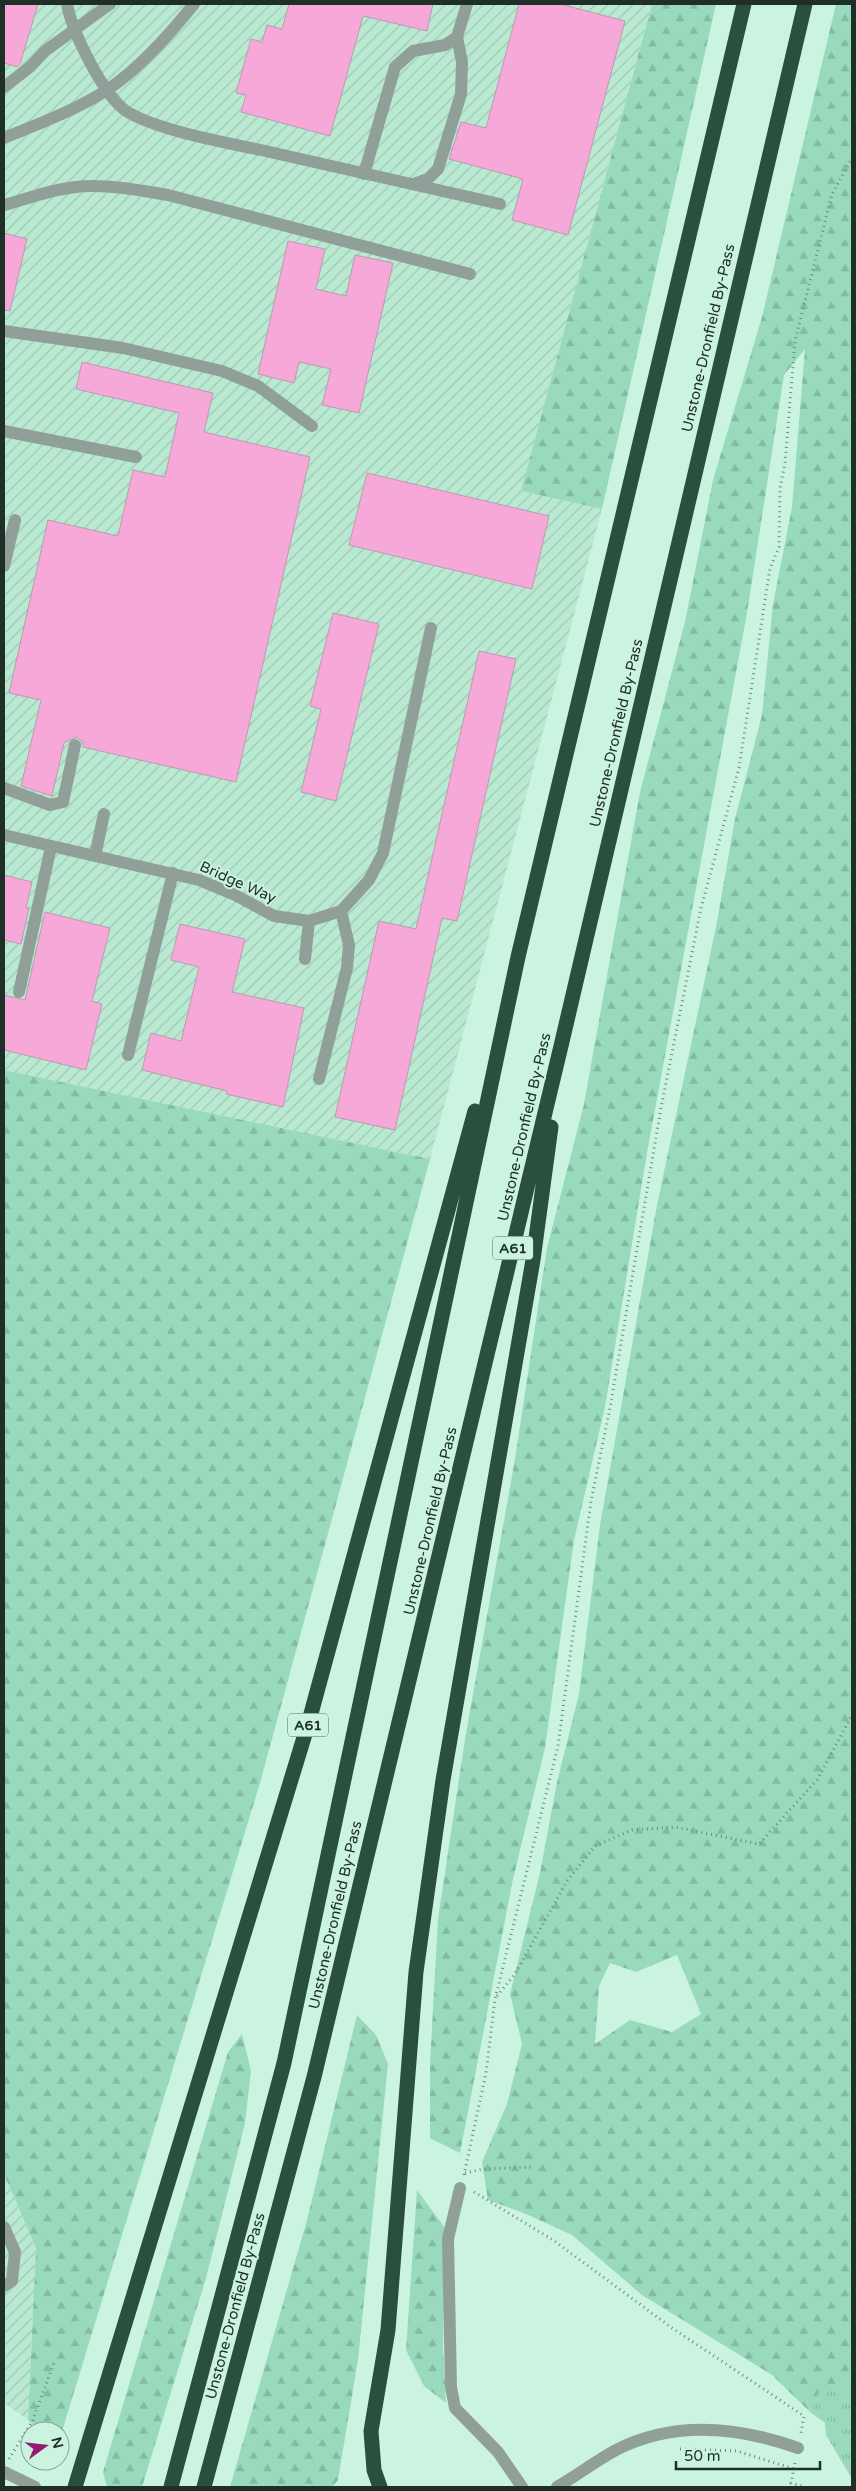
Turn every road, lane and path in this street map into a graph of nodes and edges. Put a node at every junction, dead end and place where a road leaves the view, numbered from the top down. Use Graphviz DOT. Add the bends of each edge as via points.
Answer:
graph roads {
  1 [pos="67,4"];
  2 [pos="110,4"];
  3 [pos="194,4"];
  4 [pos="467,4"];
  5 [pos="744,4"];
  6 [pos="805,4"];
  7 [pos="75,31"];
  8 [pos="457,37"];
  9 [pos="4,87"];
  10 [pos="108,89"];
  11 [pos="4,138"];
  12 [pos="852,158"];
  13 [pos="364,174"];
  14 [pos="413,185"];
  15 [pos="500,204"];
  16 [pos="4,205"];
  17 [pos="470,274"];
  18 [pos="4,331"];
  19 [pos="312,426"];
  20 [pos="4,431"];
  21 [pos="136,457"];
  22 [pos="15,520"];
  23 [pos="4,566"];
  24 [pos="430,628"];
  25 [pos="75,745"];
  26 [pos="4,788"];
  27 [pos="104,814"];
  28 [pos="4,835"];
  29 [pos="51,847"];
  30 [pos="95,856"];
  31 [pos="173,873"];
  32 [pos="340,911"];
  33 [pos="309,921"];
  34 [pos="518,957"];
  35 [pos="305,959"];
  36 [pos="19,992"];
  37 [pos="561,1046"];
  38 [pos="128,1055"];
  39 [pos="319,1079"];
  40 [pos="852,1715"];
  41 [pos="495,1998"];
  42 [pos="534,2167"];
  43 [pos="465,2172"];
  44 [pos="460,2188"];
  45 [pos="4,2227"];
  46 [pos="4,2286"];
  47 [pos="55,2360"];
  48 [pos="798,2448"];
  49 [pos="678,2449"];
  50 [pos="794,2470"];
  51 [pos="6,2473"];
  52 [pos="172,2486"];
  53 [pos="36,2487"];
  54 [pos="76,2487"];
  55 [pos="204,2487"];
  56 [pos="380,2487"];
  57 [pos="522,2487"];
  58 [pos="557,2487"];
  59 [pos="805,2487"];
  1 -- 7 [label="street"];
  2 -- 7 [label="street"];
  3 -- 10 [label="street" via="163,41"];
  4 -- 8 [label="street"];
  5 -- 34 [label="highway, Unstone-Dronfield By-Pass / A61"];
  6 -- 37 [label="highway, Unstone-Dronfield By-Pass / A61"];
  7 -- 9 [label="street" via="45,51"];
  7 -- 10 [label="street"];
  8 -- 13 [label="street" via="445,46 413,51 395,67"];
  8 -- 14 [label="street" via="462,62 461,94 438,169 428,179"];
  10 -- 11 [label="street"];
  10 -- 13 [label="street" via="120,107 138,118 190,134"];
  12 -- 41 [label="path" via="832,194 795,341 780,488 779,547 770,568 739,768 701,908 661,1108 591,1501 558,1746"];
  13 -- 14 [label="street"];
  14 -- 15 [label="street"];
  16 -- 17 [label="street" via="56,190 93,186 129,188"];
  18 -- 19 [label="street" via="123,348 222,371 258,386"];
  20 -- 21 [label="street"];
  22 -- 23 [label="street"];
  24 -- 32 [label="street, Bridge Way" via="383,853 369,880"];
  25 -- 26 [label="street" via="63,802 50,805"];
  27 -- 30 [label="street"];
  28 -- 29 [label="street, Bridge Way"];
  29 -- 30 [label="street, Bridge Way"];
  29 -- 36 [label="street"];
  30 -- 31 [label="street, Bridge Way"];
  31 -- 33 [label="street, Bridge Way" via="235,895 274,916"];
  31 -- 38 [label="street"];
  32 -- 33 [label="street, Bridge Way"];
  32 -- 39 [label="street" via="350,945"];
  33 -- 35 [label="street"];
  34 -- 52 [label="highway, Unstone-Dronfield By-Pass / A61" via="284,2063"];
  34 -- 54 [label="highway, A61" via="309,1721"];
  37 -- 55 [label="highway, Unstone-Dronfield By-Pass / A61" via="314,2077"];
  37 -- 56 [label="highway, A61" via="533,1260 443,1780 416,1972 388,2330 371,2431 374,2470"];
  40 -- 41 [label="path" via="817,1780 759,1844 674,1827 632,1830 595,1846 567,1881 516,1974"];
  41 -- 43 [label="path" via="486,2074"];
  42 -- 43 [label="path"];
  43 -- 44 [label="path"];
  44 -- 48 [label="path" via="472,2191 553,2240 672,2328 804,2416"];
  44 -- 57 [label="street" via="448,2239 451,2388 455,2408 498,2452"];
  45 -- 46 [label="street" via="15,2252 12,2281"];
  47 -- 51 [label="path" via="33,2420"];
  48 -- 50 [label="path"];
  48 -- 58 [label="street" via="740,2431 686,2431 656,2436 616,2450"];
  49 -- 50 [label="path" via="737,2451"];
  50 -- 59 [label="path" via="791,2483"];
  51 -- 53 [label="street"];
}
